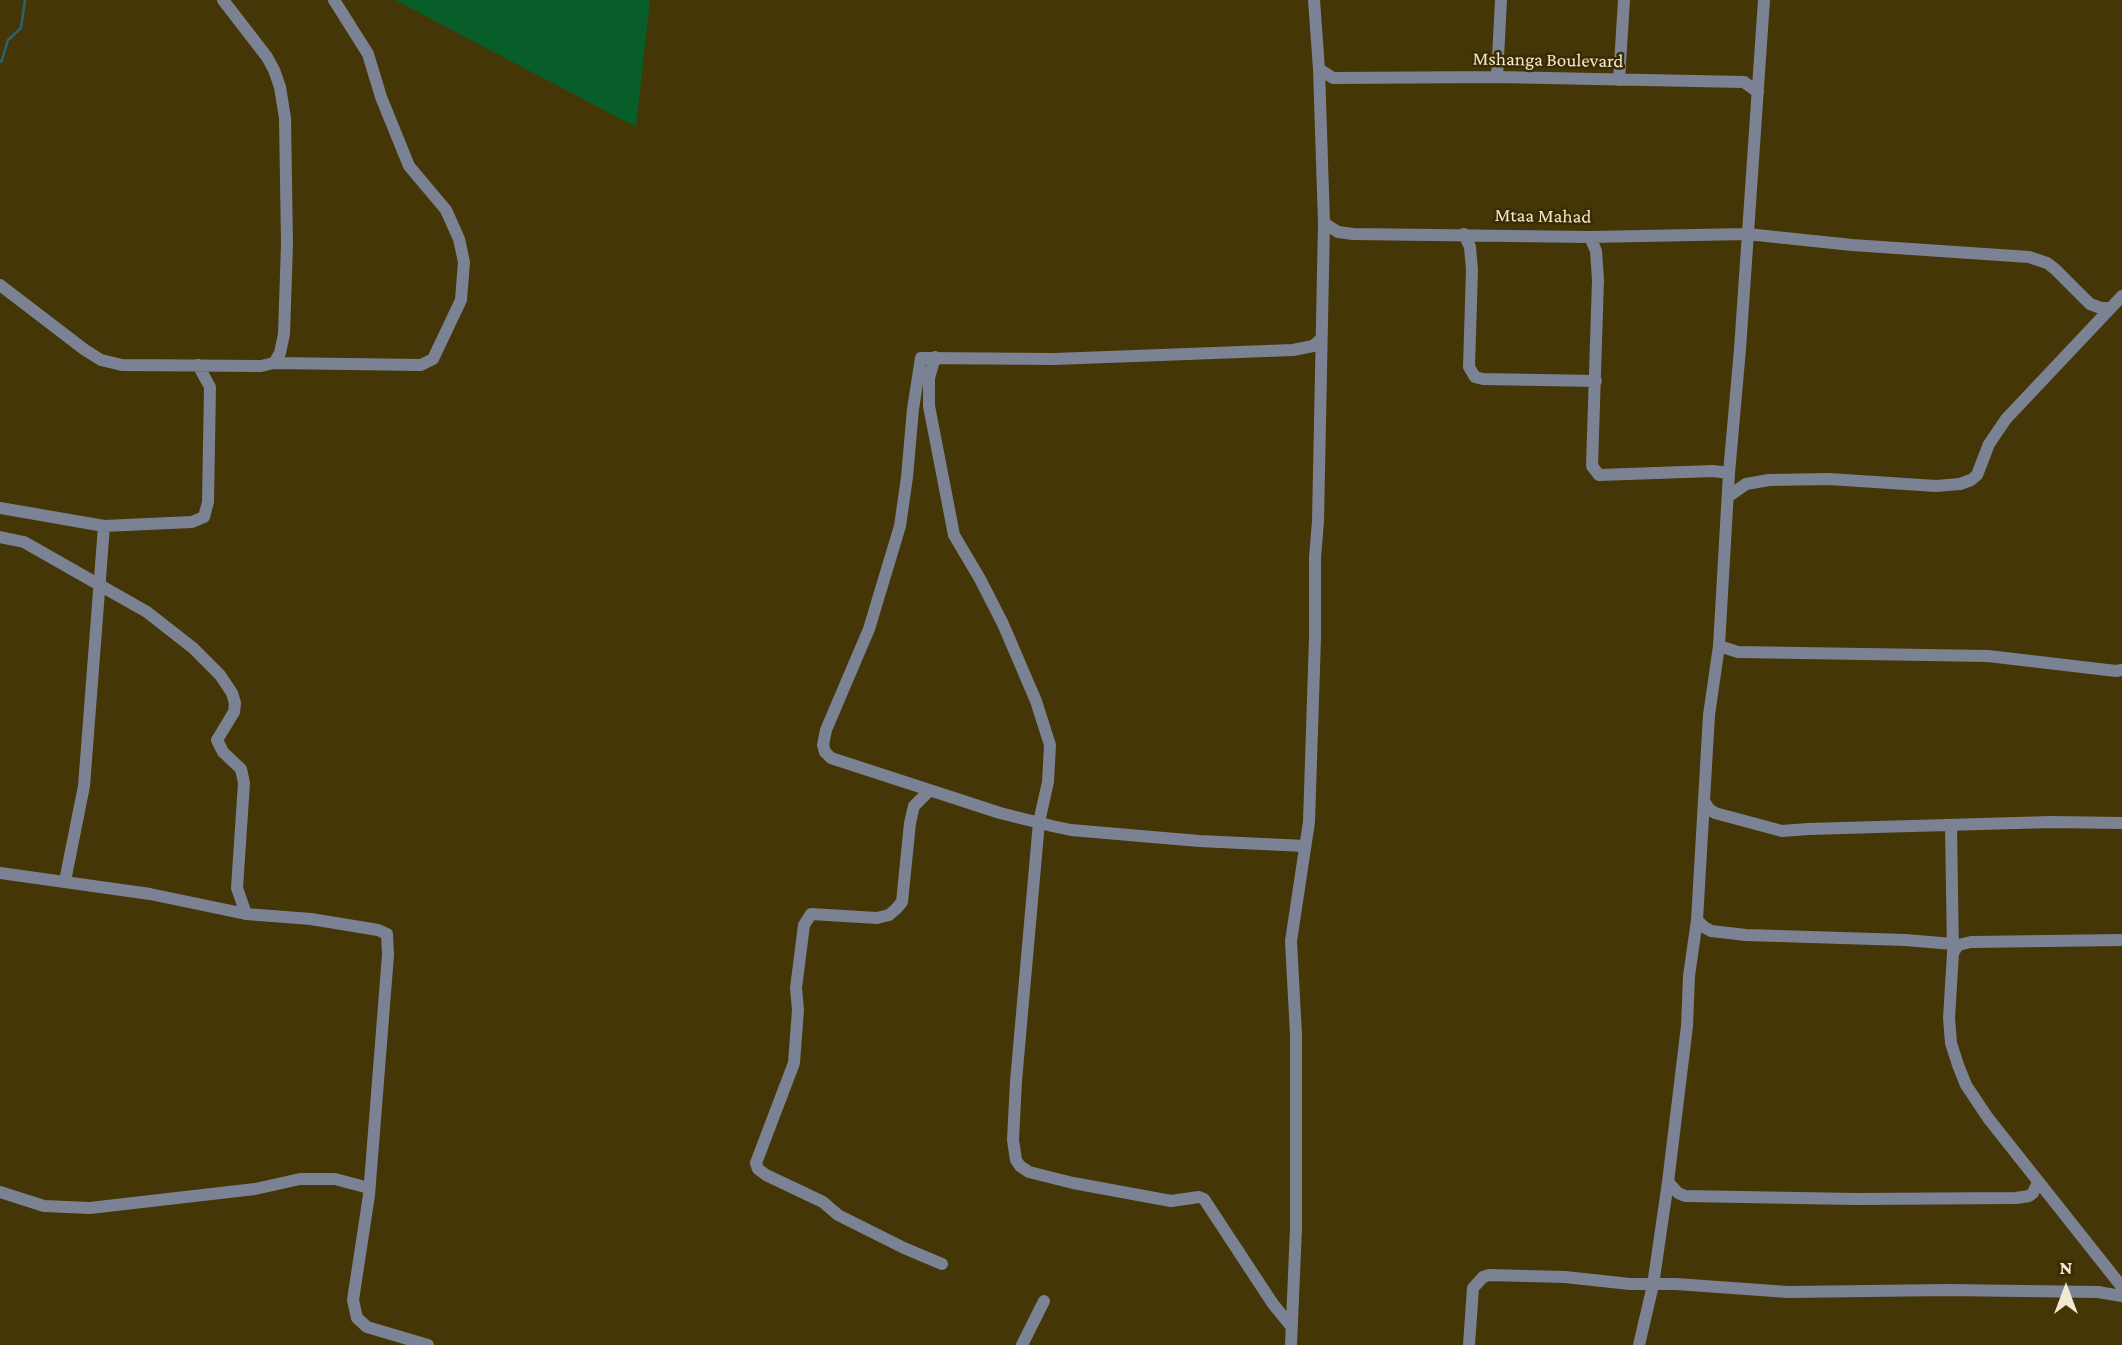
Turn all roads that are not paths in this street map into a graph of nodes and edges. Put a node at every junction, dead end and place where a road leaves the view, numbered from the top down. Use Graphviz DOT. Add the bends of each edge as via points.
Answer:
graph roads {
  1 [pos="223,0"];
  2 [pos="334,0"];
  3 [pos="1314,0"];
  4 [pos="1501,0"];
  5 [pos="1624,0"];
  6 [pos="1764,0"];
  7 [pos="1319,69"];
  8 [pos="1760,70"];
  9 [pos="1497,77"];
  10 [pos="1333,78"];
  11 [pos="1619,80"];
  12 [pos="1744,82"];
  13 [pos="1758,92"];
  14 [pos="1319,95"];
  15 [pos="1324,223"];
  16 [pos="1338,232"];
  17 [pos="1464,234"];
  18 [pos="1747,234"];
  19 [pos="1590,237"];
  20 [pos="1323,246"];
  21 [pos="0,285"];
  22 [pos="2122,296"];
  23 [pos="2109,308"];
  24 [pos="1321,339"];
  25 [pos="935,357"];
  26 [pos="274,363"];
  27 [pos="198,366"];
  28 [pos="1596,381"];
  29 [pos="1729,472"];
  30 [pos="1746,484"];
  31 [pos="1729,496"];
  32 [pos="0,508"];
  33 [pos="104,526"];
  34 [pos="0,537"];
  35 [pos="99,584"];
  36 [pos="1719,646"];
  37 [pos="1732,651"];
  38 [pos="1716,662"];
  39 [pos="2122,670"];
  40 [pos="907,783"];
  41 [pos="929,791"];
  42 [pos="914,806"];
  43 [pos="1042,808"];
  44 [pos="1709,815"];
  45 [pos="1024,819"];
  46 [pos="1039,822"];
  47 [pos="2122,823"];
  48 [pos="1951,825"];
  49 [pos="1305,846"];
  50 [pos="0,873"];
  51 [pos="65,881"];
  52 [pos="246,914"];
  53 [pos="1697,920"];
  54 [pos="2122,940"];
  55 [pos="1953,948"];
  56 [pos="1668,1182"];
  57 [pos="2038,1182"];
  58 [pos="369,1188"];
  59 [pos="0,1192"];
  60 [pos="1685,1196"];
  61 [pos="1663,1209"];
  62 [pos="942,1264"];
  63 [pos="2113,1276"];
  64 [pos="1653,1285"];
  65 [pos="2122,1287"];
  66 [pos="2098,1292"];
  67 [pos="2122,1296"];
  68 [pos="1044,1301"];
  69 [pos="1291,1326"];
  70 [pos="428,1345"];
  71 [pos="1022,1345"];
  72 [pos="1291,1345"];
  73 [pos="1469,1345"];
  74 [pos="1639,1345"];
  1 -- 26 [label="street" via="267,57 280,87 285,118 284,334"];
  2 -- 26 [label="street" via="368,54 409,166 446,210 464,262 461,300 433,359 421,365"];
  3 -- 7 [label="street"];
  4 -- 9 [label="street"];
  5 -- 11 [label="street"];
  6 -- 8 [label="street"];
  7 -- 10 [label="street"];
  7 -- 14 [label="street"];
  8 -- 12 [label="street"];
  8 -- 13 [label="street"];
  9 -- 10 [label="street, Mshanga Boulevard"];
  9 -- 11 [label="street, Mshanga Boulevard"];
  10 -- 14 [label="street"];
  11 -- 12 [label="street, Mshanga Boulevard"];
  12 -- 13 [label="street"];
  13 -- 18 [label="street"];
  14 -- 15 [label="street"];
  15 -- 16 [label="street, Mtaa Mahad"];
  15 -- 20 [label="street"];
  16 -- 17 [label="street, Mtaa Mahad"];
  16 -- 20 [label="street"];
  17 -- 19 [label="street, Mtaa Mahad"];
  17 -- 28 [label="street" via="1472,270 1469,367 1475,377"];
  18 -- 19 [label="street, Mtaa Mahad"];
  18 -- 23 [label="street, Mtaa Mahad" via="2029,257 2055,269 2090,304"];
  18 -- 29 [label="street"];
  19 -- 28 [label="street" via="1598,281"];
  20 -- 24 [label="street"];
  21 -- 27 [label="street" via="101,360 122,365"];
  22 -- 23 [label="street"];
  23 -- 30 [label="street" via="2006,419 1972,480 1936,486 1829,479"];
  24 -- 25 [label="street" via="1293,350 1055,359"];
  24 -- 49 [label="street"];
  25 -- 40 [label="street" via="921,358 900,526 869,629 824,740 831,758"];
  25 -- 43 [label="street" via="929,377 929,406 954,535 1003,624 1047,733 1048,782"];
  26 -- 27 [label="street"];
  27 -- 33 [label="street" via="209,387 204,517 192,522"];
  28 -- 29 [label="street" via="1592,466 1599,475"];
  29 -- 30 [label="street"];
  29 -- 31 [label="street"];
  30 -- 31 [label="street"];
  31 -- 36 [label="street"];
  32 -- 33 [label="street"];
  33 -- 35 [label="street"];
  34 -- 35 [label="street" via="24,542"];
  35 -- 51 [label="street" via="84,786"];
  35 -- 52 [label="street" via="171,629 220,674 232,693 234,712 217,740 241,769 244,783 237,888"];
  36 -- 37 [label="street"];
  36 -- 38 [label="street"];
  37 -- 38 [label="street"];
  37 -- 39 [label="street" via="1988,656"];
  38 -- 44 [label="street" via="1704,801"];
  40 -- 41 [label="street"];
  40 -- 42 [label="street"];
  41 -- 42 [label="street"];
  41 -- 45 [label="street"];
  42 -- 62 [label="street" via="902,902 896,909 877,918 811,914 803,925 794,1063 756,1163 766,1175 823,1202 838,1215"];
  43 -- 45 [label="street"];
  43 -- 46 [label="street"];
  44 -- 48 [label="street" via="1782,831"];
  44 -- 53 [label="street"];
  45 -- 46 [label="street"];
  46 -- 49 [label="street" via="1072,830"];
  46 -- 69 [label="street" via="1016,1082 1016,1160 1029,1172 1073,1183 1171,1201 1204,1199"];
  47 -- 48 [label="street"];
  48 -- 55 [label="street"];
  49 -- 69 [label="street" via="1291,941 1296,1214"];
  50 -- 51 [label="street"];
  51 -- 52 [label="street"];
  52 -- 58 [label="street" via="311,919 387,934"];
  53 -- 55 [label="street" via="1711,931 1746,935 1905,940"];
  53 -- 56 [label="street"];
  54 -- 55 [label="street" via="1971,942"];
  55 -- 57 [label="street" via="1949,1017 1958,1065 1988,1118"];
  56 -- 60 [label="street"];
  56 -- 61 [label="street"];
  57 -- 60 [label="street" via="2029,1196 2016,1198"];
  57 -- 63 [label="street"];
  58 -- 59 [label="street" via="335,1179 300,1179 255,1189 90,1208 44,1206"];
  58 -- 70 [label="street" via="353,1300 357,1318 367,1326"];
  60 -- 61 [label="street"];
  61 -- 64 [label="street"];
  63 -- 65 [label="street"];
  63 -- 66 [label="street"];
  64 -- 66 [label="street" via="1788,1292"];
  64 -- 73 [label="street" via="1489,1275 1473,1288"];
  64 -- 74 [label="street"];
  66 -- 67 [label="street"];
  68 -- 71 [label="street"];
  69 -- 72 [label="street"];
}
